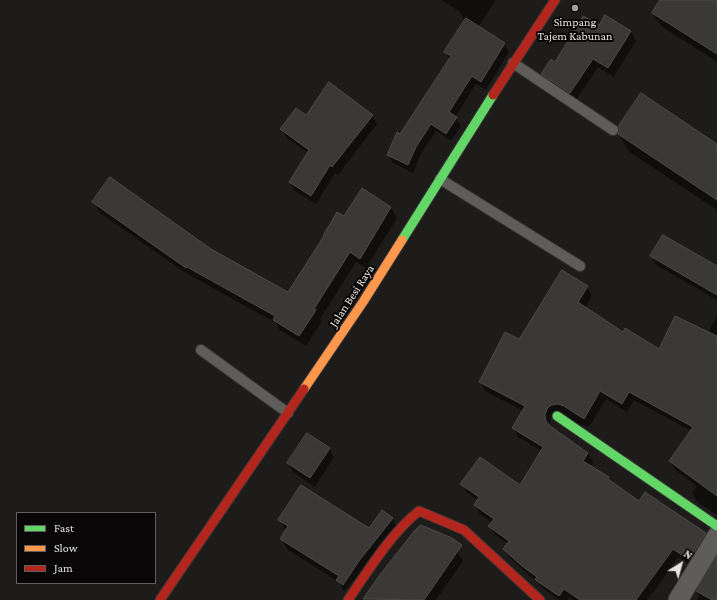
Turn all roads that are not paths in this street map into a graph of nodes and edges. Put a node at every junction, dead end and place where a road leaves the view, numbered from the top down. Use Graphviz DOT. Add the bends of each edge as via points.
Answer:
graph roads {
  1 [pos="555,0"];
  2 [pos="513,63"];
  3 [pos="613,130"];
  4 [pos="440,179"];
  5 [pos="580,266"];
  6 [pos="201,350"];
  7 [pos="288,413"];
  8 [pos="557,416"];
  9 [pos="717,526"];
  10 [pos="717,536"];
  11 [pos="160,600"];
  12 [pos="348,600"];
  13 [pos="540,600"];
  14 [pos="678,600"];
  1 -- 2 [label="main road, Jalan Besi Raya"];
  2 -- 3 [label="lane"];
  2 -- 4 [label="main road, Jalan Besi Raya"];
  4 -- 5 [label="lane"];
  4 -- 7 [label="main road, Jalan Besi Raya" via="363,302"];
  6 -- 7 [label="lane"];
  7 -- 11 [label="main road, Jalan Besi Raya"];
  8 -- 9 [label="main road"];
  10 -- 14 [label="street"];
  12 -- 13 [label="main road" via="406,521 419,511 464,530"];
}
